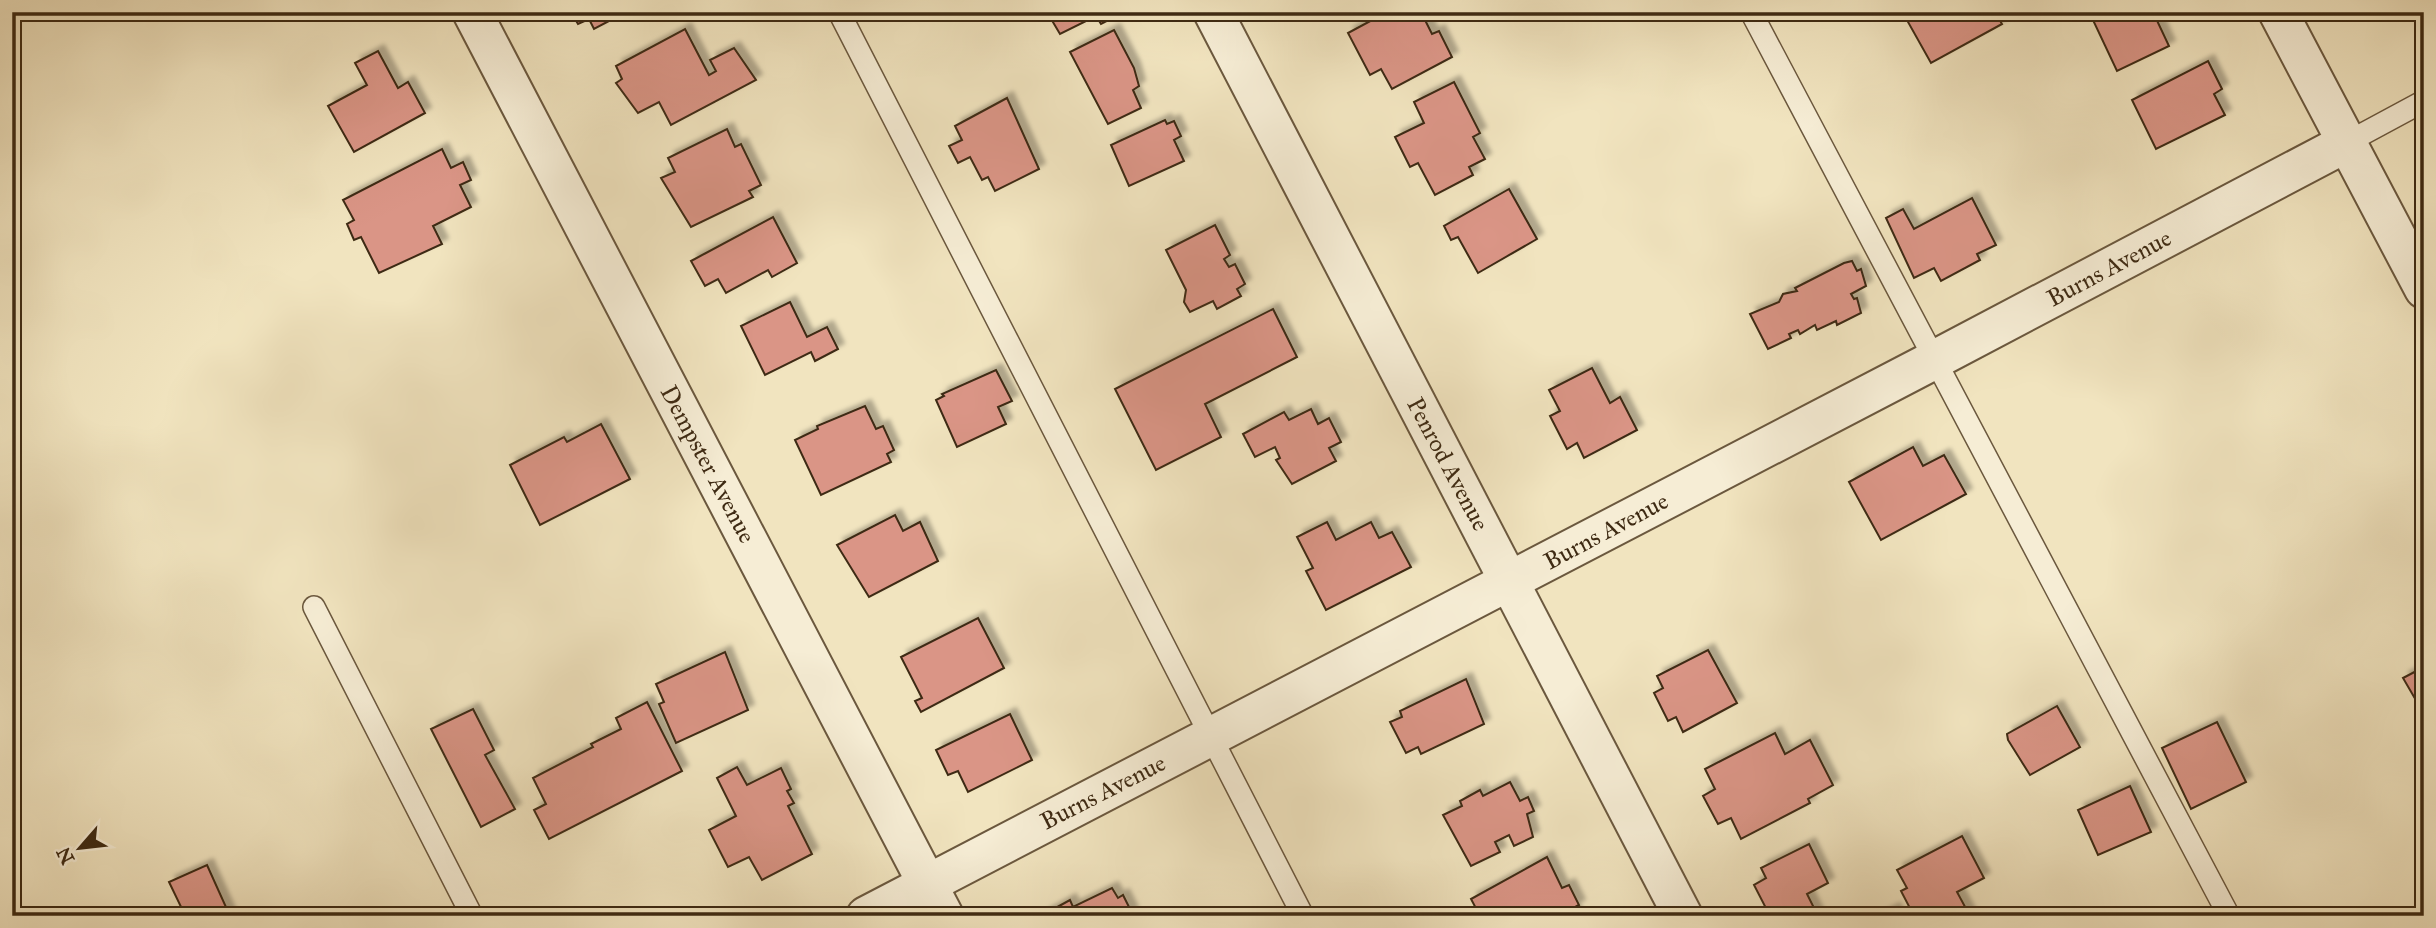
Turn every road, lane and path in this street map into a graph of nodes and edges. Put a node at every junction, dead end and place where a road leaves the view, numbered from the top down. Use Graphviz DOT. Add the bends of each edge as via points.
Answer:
graph roads {
  1 [pos="472,12"];
  2 [pos="839,12"];
  3 [pos="1213,12"];
  4 [pos="1751,12"];
  5 [pos="2278,12"];
  6 [pos="2424,101"];
  7 [pos="2346,143"];
  8 [pos="2424,289"];
  9 [pos="1934,360"];
  10 [pos="1509,582"];
  11 [pos="314,607"];
  12 [pos="1209,737"];
  13 [pos="935,900"];
  14 [pos="472,916"];
  15 [pos="866,916"];
  16 [pos="1303,916"];
  17 [pos="1683,916"];
  18 [pos="2229,916"];
  1 -- 13 [label="street, Dempster Avenue"];
  2 -- 12 [label="lane"];
  3 -- 10 [label="street, Penrod Avenue"];
  4 -- 9 [label="lane"];
  5 -- 7 [label="street"];
  6 -- 7 [label="lane"];
  7 -- 8 [label="street"];
  7 -- 9 [label="street, Burns Avenue"];
  9 -- 10 [label="street, Burns Avenue"];
  9 -- 18 [label="lane"];
  10 -- 12 [label="street, Burns Avenue"];
  10 -- 17 [label="street, Penrod Avenue"];
  11 -- 14 [label="lane"];
  12 -- 13 [label="street, Burns Avenue"];
  12 -- 16 [label="lane"];
  13 -- 15 [label="street, Burns Avenue"];
}
